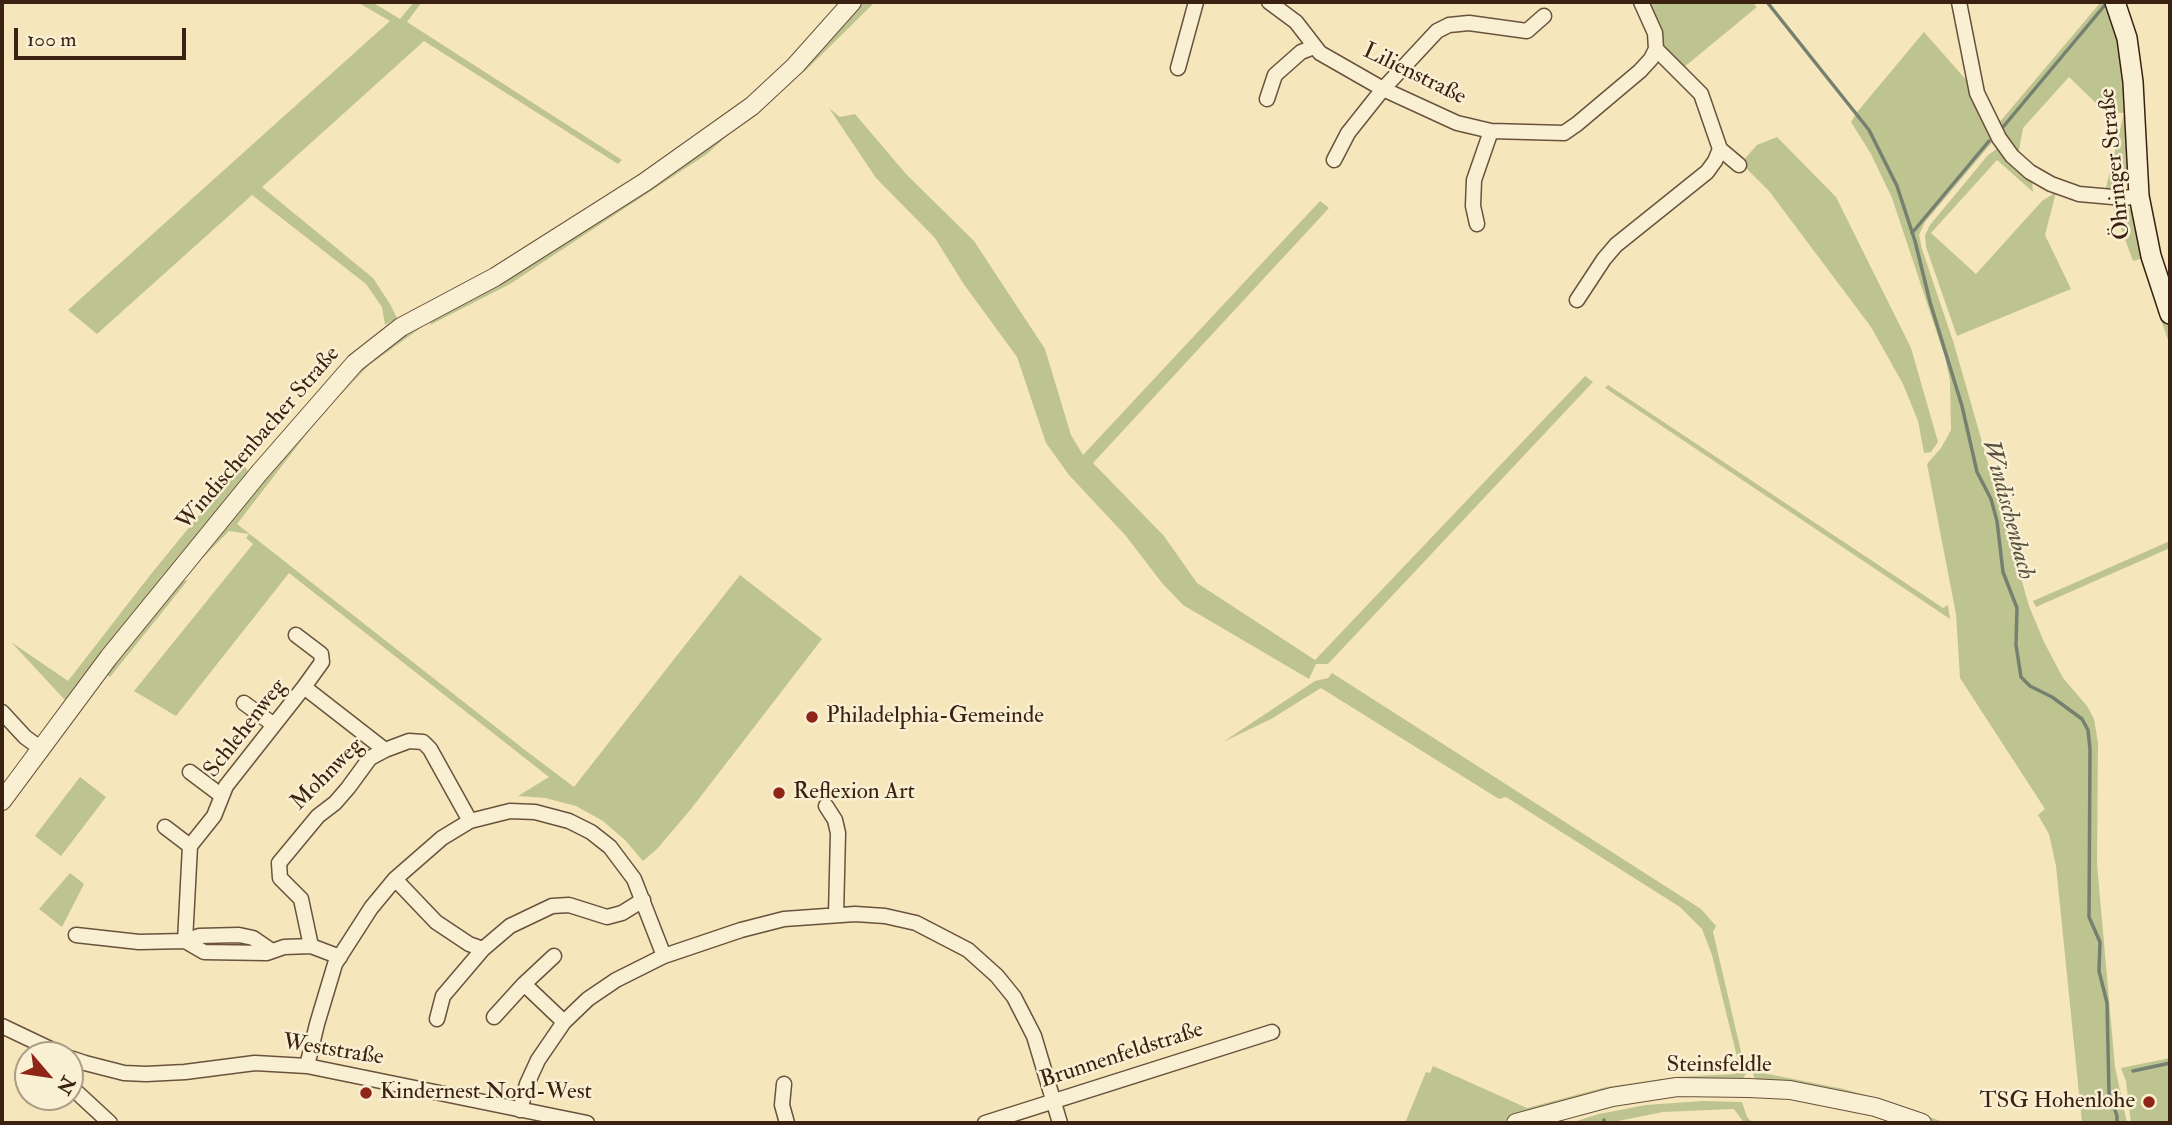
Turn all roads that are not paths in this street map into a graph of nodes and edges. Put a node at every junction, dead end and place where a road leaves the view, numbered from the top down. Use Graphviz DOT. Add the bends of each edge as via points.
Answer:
graph roads {
  1 [pos="852,2"];
  2 [pos="1196,2"];
  3 [pos="1269,2"];
  4 [pos="1641,2"];
  5 [pos="1959,2"];
  6 [pos="2115,5"];
  7 [pos="1544,16"];
  8 [pos="1314,47"];
  9 [pos="1656,49"];
  10 [pos="1178,68"];
  11 [pos="1383,89"];
  12 [pos="1267,99"];
  13 [pos="1491,131"];
  14 [pos="1720,149"];
  15 [pos="1334,160"];
  16 [pos="1739,165"];
  17 [pos="2139,196"];
  18 [pos="1477,224"];
  19 [pos="1577,300"];
  20 [pos="2170,314"];
  21 [pos="296,635"];
  22 [pos="304,687"];
  23 [pos="244,703"];
  24 [pos="2,712"];
  25 [pos="274,725"];
  26 [pos="40,748"];
  27 [pos="385,750"];
  28 [pos="190,772"];
  29 [pos="222,796"];
  30 [pos="2,801"];
  31 [pos="826,806"];
  32 [pos="470,821"];
  33 [pos="165,827"];
  34 [pos="190,846"];
  35 [pos="395,879"];
  36 [pos="643,900"];
  37 [pos="836,915"];
  38 [pos="76,935"];
  39 [pos="185,941"];
  40 [pos="311,946"];
  41 [pos="483,949"];
  42 [pos="554,956"];
  43 [pos="664,956"];
  44 [pos="340,957"];
  45 [pos="524,984"];
  46 [pos="494,1017"];
  47 [pos="437,1019"];
  48 [pos="564,1022"];
  49 [pos="2,1026"];
  50 [pos="1272,1032"];
  51 [pos="33,1041"];
  52 [pos="84,1063"];
  53 [pos="307,1066"];
  54 [pos="784,1084"];
  55 [pos="84,1099"];
  56 [pos="1053,1101"];
  57 [pos="520,1110"];
  58 [pos="110,1123"];
  59 [pos="587,1123"];
  60 [pos="787,1123"];
  61 [pos="985,1123"];
  62 [pos="1060,1123"];
  63 [pos="1516,1123"];
  64 [pos="1922,1123"];
  1 -- 26 [label="street, Windischenbacher Straße" via="752,106 645,182 369,350 325,395 176,574"];
  2 -- 10 [label="street"];
  3 -- 8 [label="street, Lilienstraße" via="1296,22"];
  4 -- 9 [label="street" via="1655,33"];
  5 -- 17 [label="street" via="1977,93 2012,156 2051,184 2079,194"];
  6 -- 17 [label="main road, Öhringer Straße" via="2127,38 2133,82"];
  7 -- 11 [label="street" via="1527,31 1469,23 1449,25 1437,31"];
  8 -- 11 [label="street, Lilienstraße"];
  8 -- 12 [label="street" via="1301,52 1275,75"];
  9 -- 13 [label="street, Lilienstraße" via="1640,71 1564,133"];
  9 -- 14 [label="street" via="1701,94"];
  11 -- 13 [label="street, Lilienstraße" via="1457,123"];
  11 -- 15 [label="street" via="1348,132"];
  13 -- 18 [label="street" via="1474,180"];
  14 -- 16 [label="street"];
  14 -- 19 [label="street" via="1707,172 1616,245"];
  17 -- 20 [label="main road, Öhringer Straße" via="2151,256"];
  21 -- 22 [label="street" via="321,654 322,662"];
  22 -- 25 [label="street, Schlehenweg"];
  22 -- 27 [label="street, Schlehenweg"];
  23 -- 25 [label="street"];
  24 -- 26 [label="street"];
  25 -- 29 [label="street, Schlehenweg"];
  26 -- 30 [label="street, Windischenbacher Straße"];
  27 -- 32 [label="street, Mohnweg" via="409,741 422,742"];
  27 -- 40 [label="street, Mohnweg" via="370,758 279,863 280,878 301,899"];
  28 -- 29 [label="street"];
  29 -- 34 [label="street, Schlehenweg" via="214,816"];
  31 -- 37 [label="street" via="838,833"];
  32 -- 35 [label="street" via="442,838"];
  32 -- 36 [label="street" via="510,811 569,821 610,847"];
  33 -- 34 [label="street"];
  34 -- 39 [label="street"];
  35 -- 41 [label="street" via="436,922"];
  35 -- 44 [label="street"];
  36 -- 41 [label="street" via="607,917 569,905 552,906 510,926"];
  36 -- 43 [label="street"];
  37 -- 43 [label="street" via="784,919"];
  37 -- 56 [label="street" via="884,916 916,923 968,950 1014,997 1034,1036"];
  38 -- 39 [label="street" via="139,942"];
  39 -- 40 [label="street" via="204,952 267,953"];
  40 -- 44 [label="street"];
  41 -- 47 [label="street" via="443,996"];
  42 -- 45 [label="street"];
  43 -- 48 [label="street" via="607,987"];
  44 -- 53 [label="street"];
  45 -- 46 [label="street"];
  45 -- 48 [label="street"];
  48 -- 57 [label="street" via="538,1060"];
  49 -- 51 [label="street, Weststraße"];
  50 -- 56 [label="street, Brunnenfeldstraße"];
  52 -- 53 [label="street, Weststraße" via="146,1074 255,1063"];
  53 -- 57 [label="street, Weststraße"];
  54 -- 60 [label="street" via="782,1105"];
  55 -- 58 [label="street"];
  56 -- 61 [label="street, Brunnenfeldstraße"];
  56 -- 62 [label="street"];
  57 -- 59 [label="street, Weststraße"];
  63 -- 64 [label="street, Steinsfeldle" via="1612,1097 1677,1087 1790,1090 1875,1107"];
}
